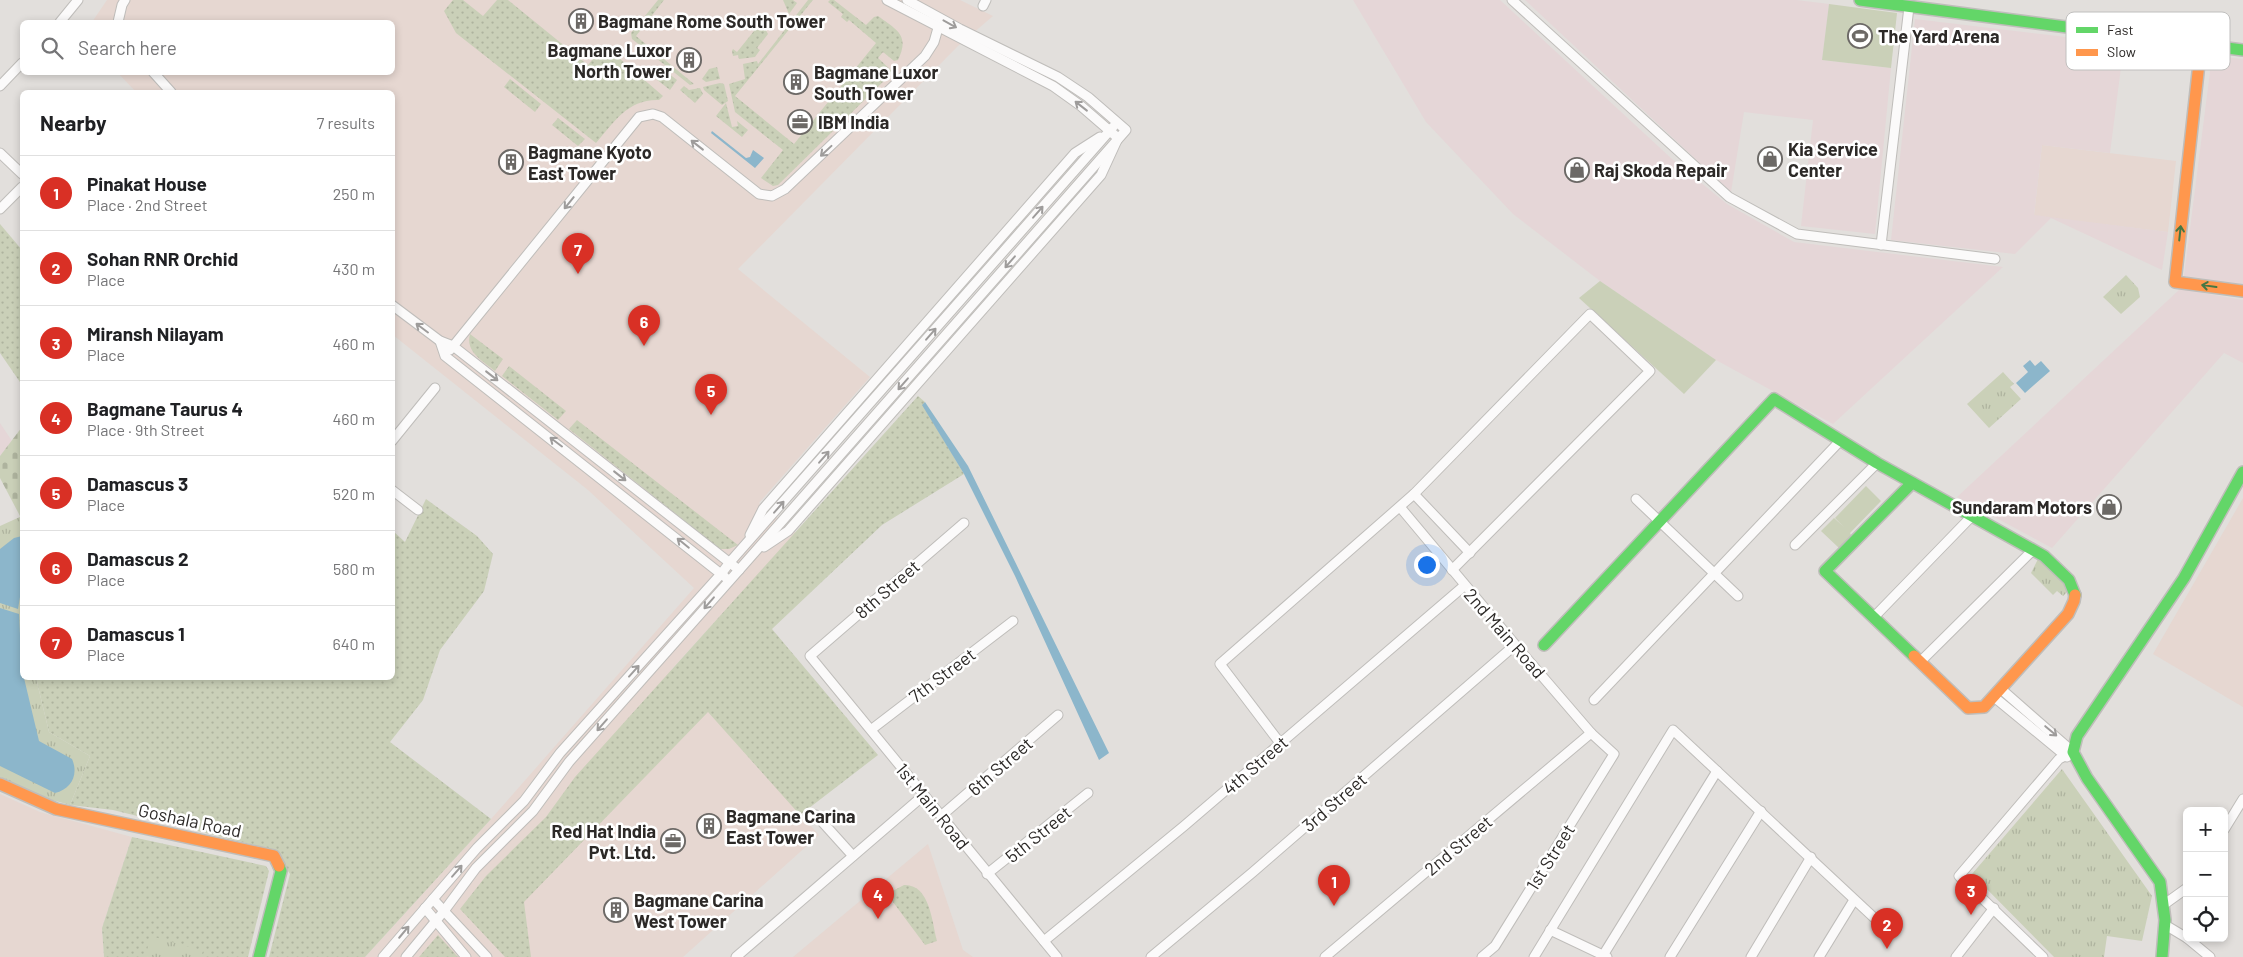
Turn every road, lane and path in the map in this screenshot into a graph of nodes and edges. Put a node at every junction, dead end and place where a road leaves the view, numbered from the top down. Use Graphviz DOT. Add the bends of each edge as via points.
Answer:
graph roads {
  1 [pos="78,0"];
  2 [pos="126,0"];
  3 [pos="887,0"];
  4 [pos="907,0"];
  5 [pos="1512,0"];
  6 [pos="1860,0"];
  7 [pos="1909,7"];
  8 [pos="62,20"];
  9 [pos="118,20"];
  10 [pos="2066,27"];
  11 [pos="938,28"];
  12 [pos="2230,48"];
  13 [pos="2243,50"];
  14 [pos="20,65"];
  15 [pos="2199,70"];
  16 [pos="156,75"];
  17 [pos="0,86"];
  18 [pos="169,90"];
  19 [pos="1118,122"];
  20 [pos="1110,131"];
  21 [pos="1118,138"];
  22 [pos="0,153"];
  23 [pos="20,172"];
  24 [pos="20,189"];
  25 [pos="0,209"];
  26 [pos="1881,245"];
  27 [pos="1995,259"];
  28 [pos="2243,291"];
  29 [pos="395,308"];
  30 [pos="440,341"];
  31 [pos="453,346"];
  32 [pos="445,356"];
  33 [pos="435,388"];
  34 [pos="395,438"];
  35 [pos="1840,441"];
  36 [pos="1877,463"];
  37 [pos="2243,472"];
  38 [pos="1912,483"];
  39 [pos="395,492"];
  40 [pos="1414,494"];
  41 [pos="1636,499"];
  42 [pos="1400,507"];
  43 [pos="418,510"];
  44 [pos="1971,517"];
  45 [pos="964,522"];
  46 [pos="1660,522"];
  47 [pos="1795,545"];
  48 [pos="744,547"];
  49 [pos="2032,551"];
  50 [pos="1470,553"];
  51 [pos="753,554"];
  52 [pos="730,562"];
  53 [pos="739,570"];
  54 [pos="1452,570"];
  55 [pos="1714,573"];
  56 [pos="721,574"];
  57 [pos="729,581"];
  58 [pos="1464,586"];
  59 [pos="1738,596"];
  60 [pos="1874,617"];
  61 [pos="1013,621"];
  62 [pos="1515,645"];
  63 [pos="1544,645"];
  64 [pos="810,656"];
  65 [pos="1920,662"];
  66 [pos="1998,693"];
  67 [pos="1594,700"];
  68 [pos="1058,716"];
  69 [pos="872,729"];
  70 [pos="1592,733"];
  71 [pos="1280,743"];
  72 [pos="1614,754"];
  73 [pos="2070,754"];
  74 [pos="1717,771"];
  75 [pos="0,784"];
  76 [pos="1088,793"];
  77 [pos="924,795"];
  78 [pos="2243,799"];
  79 [pos="1761,811"];
  80 [pos="816,815"];
  81 [pos="942,816"];
  82 [pos="2228,823"];
  83 [pos="852,856"];
  84 [pos="1811,858"];
  85 [pos="987,874"];
  86 [pos="2183,893"];
  87 [pos="433,898"];
  88 [pos="1854,900"];
  89 [pos="425,908"];
  90 [pos="1994,908"];
  91 [pos="444,911"];
  92 [pos="2166,915"];
  93 [pos="435,922"];
  94 [pos="1884,927"];
  95 [pos="1550,930"];
  96 [pos="2183,934"];
  97 [pos="1044,941"];
  98 [pos="2192,942"];
  99 [pos="1604,956"];
  100 [pos="258,957"];
  101 [pos="383,957"];
  102 [pos="406,957"];
  103 [pos="466,957"];
  104 [pos="487,957"];
  105 [pos="736,957"];
  106 [pos="1057,957"];
  107 [pos="1151,957"];
  108 [pos="1325,957"];
  109 [pos="1482,957"];
  110 [pos="1534,957"];
  111 [pos="1670,957"];
  112 [pos="1751,957"];
  113 [pos="1819,957"];
  114 [pos="1956,957"];
  115 [pos="2043,957"];
  116 [pos="2154,957"];
  117 [pos="2162,957"];
  118 [pos="2210,957"];
  1 -- 8 [label="street"];
  2 -- 9 [label="street"];
  3 -- 11 [label="street"];
  4 -- 19 [label="street, one-way" via="1058,76"];
  5 -- 26 [label="street" via="1729,197 1797,234"];
  6 -- 7 [label="street"];
  7 -- 10 [label="street"];
  7 -- 26 [label="street"];
  20 -- 11 [label="street, one-way" via="1052,86"];
  11 -- 31 [label="street, one-way" via="925,56 777,194 759,194 662,118 653,114 639,118"];
  12 -- 13 [label="street"];
  14 -- 17 [label="street"];
  28 -- 15 [label="street, one-way" via="2175,282"];
  16 -- 18 [label="street"];
  19 -- 20 [label="street"];
  19 -- 21 [label="street" via="1126,130"];
  20 -- 21 [label="street"];
  48 -- 20 [label="street, one-way"];
  20 -- 48 [label="street" via="1075,153 763,509"];
  21 -- 51 [label="street, one-way"];
  21 -- 51 [label="street" via="1101,175 788,531"];
  22 -- 23 [label="street"];
  24 -- 25 [label="street"];
  26 -- 27 [label="street"];
  30 -- 29 [label="street, one-way"];
  30 -- 31 [label="street"];
  30 -- 32 [label="street"];
  31 -- 32 [label="street"];
  31 -- 52 [label="street, one-way"];
  56 -- 32 [label="street, one-way"];
  33 -- 34 [label="street"];
  35 -- 36 [label="street"];
  35 -- 46 [label="street" via="1774,399"];
  35 -- 55 [label="street"];
  36 -- 38 [label="street"];
  36 -- 47 [label="street"];
  37 -- 73 [label="street" via="2184,578 2077,736"];
  38 -- 44 [label="street"];
  38 -- 60 [label="street" via="1825,570"];
  39 -- 43 [label="street"];
  40 -- 42 [label="street"];
  40 -- 50 [label="street"];
  40 -- 50 [label="street" via="1590,314 1650,370"];
  41 -- 46 [label="street"];
  42 -- 54 [label="street, 2nd Main Road"];
  42 -- 71 [label="street" via="1220,664"];
  44 -- 49 [label="street"];
  44 -- 60 [label="street"];
  45 -- 64 [label="street, 8th Street"];
  46 -- 55 [label="street"];
  46 -- 63 [label="street"];
  48 -- 52 [label="street"];
  49 -- 65 [label="street"];
  49 -- 66 [label="street" via="2044,556 2062,572 2071,584 2075,599 2068,614"];
  50 -- 54 [label="street"];
  51 -- 53 [label="street"];
  52 -- 53 [label="street"];
  52 -- 56 [label="street"];
  53 -- 57 [label="street"];
  54 -- 58 [label="street, 2nd Main Road"];
  55 -- 59 [label="street"];
  55 -- 67 [label="street"];
  56 -- 57 [label="street"];
  87 -- 56 [label="street, one-way" via="524,801 560,753"];
  57 -- 91 [label="street, one-way" via="570,762 533,811 476,868"];
  58 -- 62 [label="street, 2nd Main Road"];
  58 -- 71 [label="street, 4th Street"];
  60 -- 65 [label="street"];
  61 -- 69 [label="street, 7th Street"];
  62 -- 70 [label="street, 2nd Main Road"];
  62 -- 107 [label="street, 3rd Street"];
  64 -- 69 [label="street, 1st Main Road"];
  65 -- 66 [label="street" via="1968,708 1984,707"];
  66 -- 73 [label="street"];
  68 -- 81 [label="street, 6th Street"];
  69 -- 77 [label="street, 1st Main Road"];
  70 -- 72 [label="street, 2nd Main Road"];
  70 -- 108 [label="street, 2nd Street"];
  71 -- 97 [label="street, 4th Street"];
  72 -- 109 [label="street, 1st Street" via="1495,946"];
  73 -- 90 [label="street" via="2060,760 1959,876"];
  73 -- 92 [label="street" via="2160,882"];
  74 -- 79 [label="street"];
  74 -- 95 [label="street" via="1672,730"];
  74 -- 99 [label="street"];
  75 -- 100 [label="street, Goshala Road" via="56,809 274,856 281,871"];
  76 -- 85 [label="street, 5th Street"];
  77 -- 81 [label="street, 1st Main Road"];
  77 -- 83 [label="street"];
  78 -- 82 [label="street"];
  79 -- 84 [label="street"];
  79 -- 111 [label="street"];
  80 -- 83 [label="street"];
  81 -- 85 [label="street, 1st Main Road"];
  83 -- 105 [label="street"];
  84 -- 88 [label="street"];
  84 -- 112 [label="street"];
  85 -- 97 [label="street, 1st Main Road"];
  86 -- 92 [label="street"];
  87 -- 89 [label="street"];
  87 -- 91 [label="street"];
  88 -- 94 [label="street"];
  88 -- 113 [label="street"];
  89 -- 93 [label="street"];
  101 -- 89 [label="street, one-way"];
  90 -- 114 [label="street"];
  90 -- 115 [label="street"];
  91 -- 93 [label="street"];
  91 -- 104 [label="street"];
  92 -- 96 [label="street"];
  92 -- 116 [label="street" via="2160,920"];
  92 -- 117 [label="street"];
  93 -- 102 [label="street"];
  93 -- 103 [label="street"];
  95 -- 99 [label="street"];
  95 -- 110 [label="street"];
  97 -- 106 [label="street, 1st Main Road"];
  98 -- 118 [label="street"];
}
